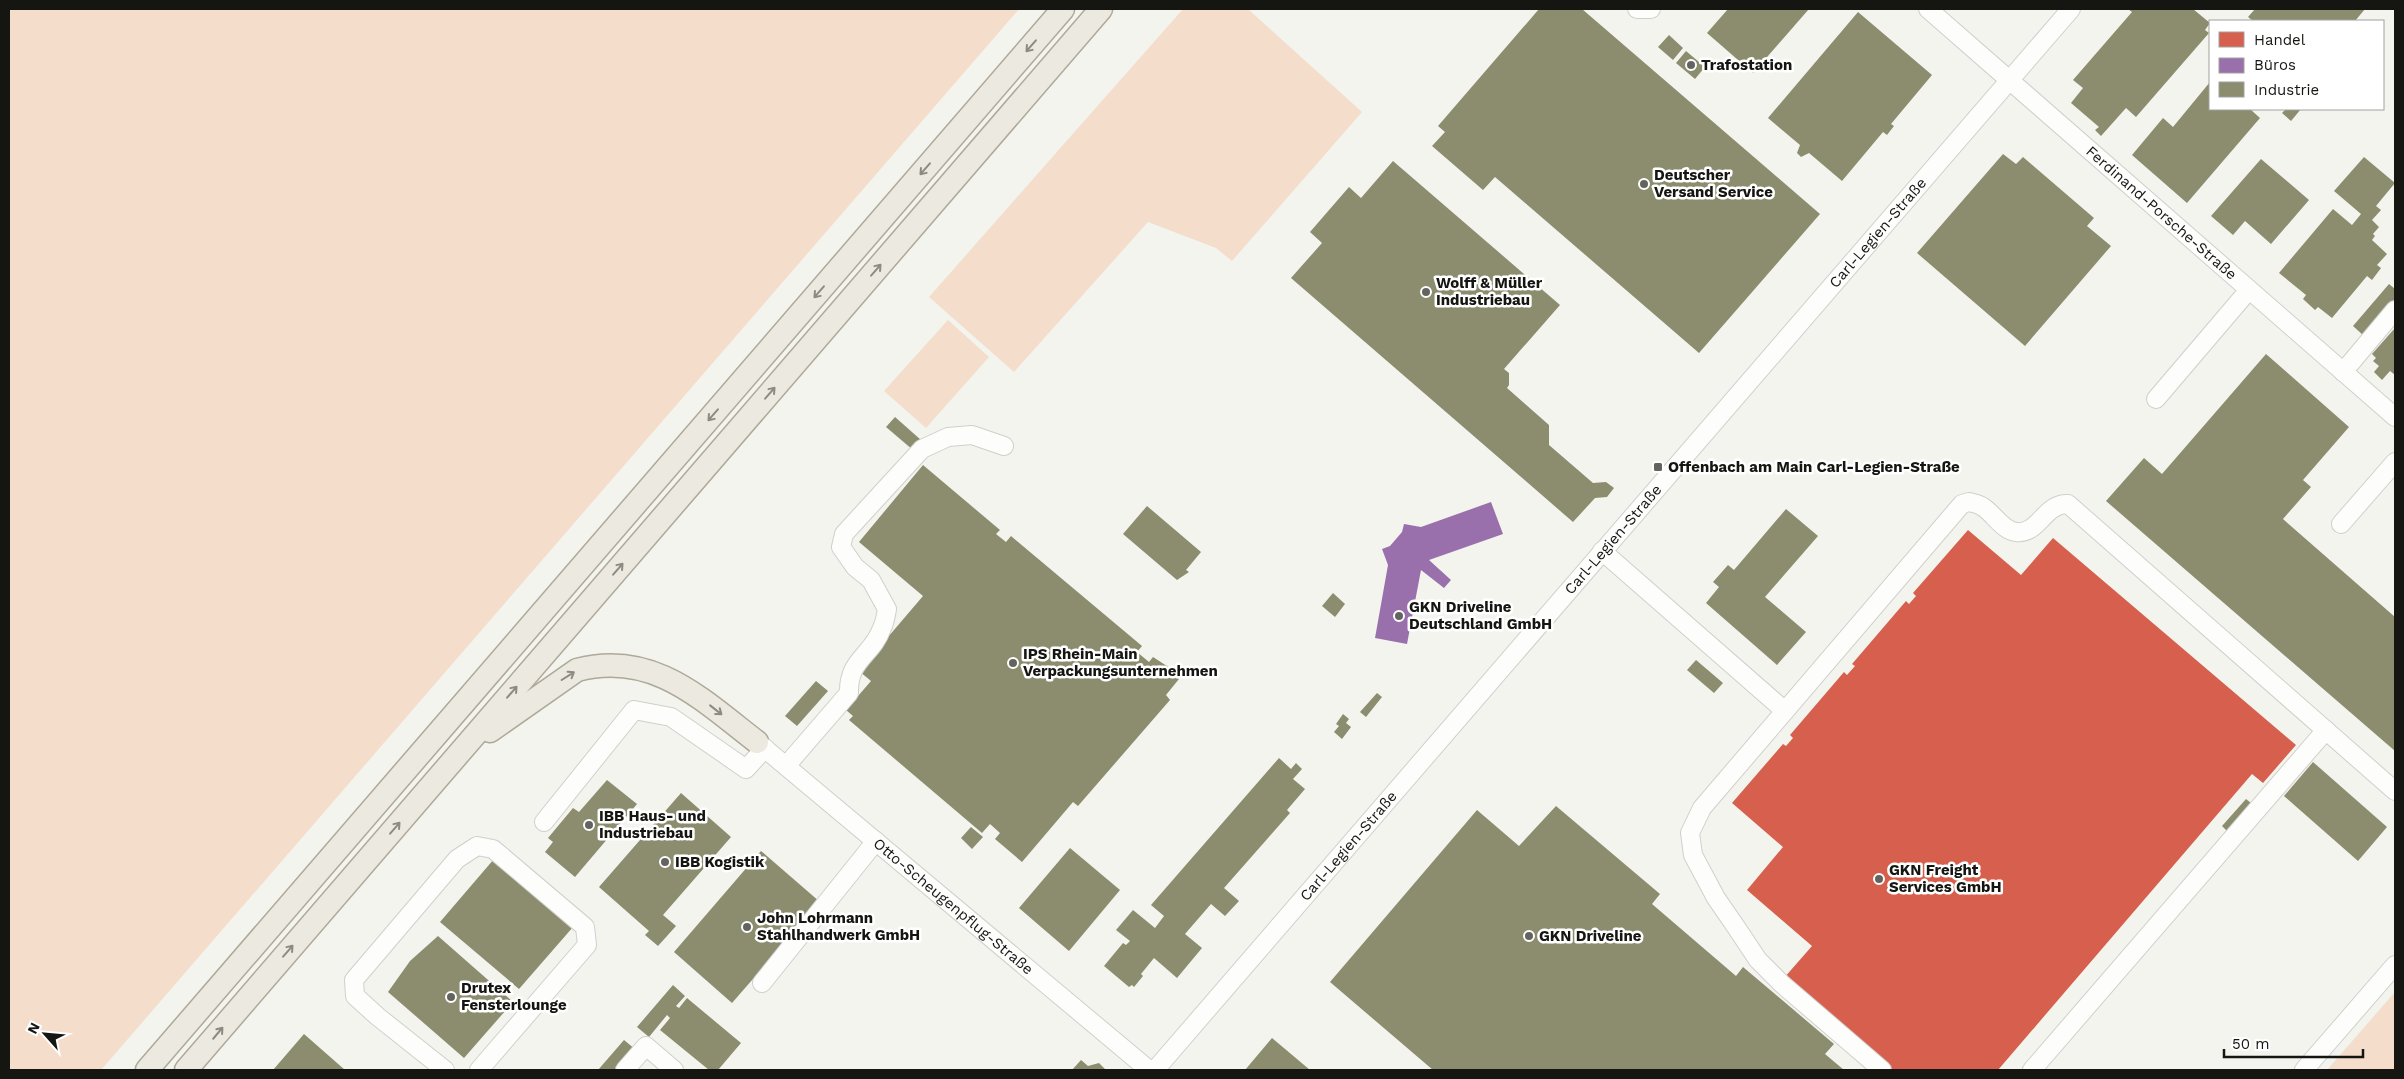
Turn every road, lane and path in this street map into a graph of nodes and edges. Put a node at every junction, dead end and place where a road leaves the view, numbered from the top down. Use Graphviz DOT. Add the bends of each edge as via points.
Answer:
graph roads {
  1 [pos="1063,9"];
  2 [pos="1101,9"];
  3 [pos="1637,9"];
  4 [pos="1651,9"];
  5 [pos="1928,9"];
  6 [pos="2072,9"];
  7 [pos="2010,80"];
  8 [pos="2248,291"];
  9 [pos="2395,310"];
  10 [pos="2343,372"];
  11 [pos="2156,399"];
  12 [pos="2395,418"];
  13 [pos="1004,446"];
  14 [pos="2395,462"];
  15 [pos="2341,524"];
  16 [pos="1602,551"];
  17 [pos="1785,711"];
  18 [pos="2326,730"];
  19 [pos="761,745"];
  20 [pos="457,756"];
  21 [pos="786,766"];
  22 [pos="2395,791"];
  23 [pos="544,822"];
  24 [pos="876,841"];
  25 [pos="2395,965"];
  26 [pos="762,983"];
  27 [pos="147,1070"];
  28 [pos="186,1070"];
  29 [pos="445,1070"];
  30 [pos="479,1070"];
  31 [pos="625,1070"];
  32 [pos="674,1070"];
  33 [pos="1150,1070"];
  34 [pos="1155,1070"];
  35 [pos="1882,1070"];
  36 [pos="2032,1070"];
  37 [pos="2304,1070"];
  1 -- 27 [label="main road, one-way"];
  20 -- 2 [label="main road, one-way"];
  3 -- 4 [label="street"];
  5 -- 7 [label="street, Ferdinand-Porsche-Straße"];
  6 -- 7 [label="street, Carl-Legien-Straße"];
  7 -- 8 [label="street, Ferdinand-Porsche-Straße"];
  7 -- 16 [label="street, Carl-Legien-Straße"];
  8 -- 10 [label="street, Ferdinand-Porsche-Straße"];
  8 -- 11 [label="street"];
  9 -- 10 [label="street"];
  10 -- 12 [label="street, Ferdinand-Porsche-Straße"];
  13 -- 21 [label="street" via="972,435 948,437 922,449 844,534 841,547 854,567 871,580 887,609 884,623 852,670 849,693"];
  14 -- 15 [label="street"];
  16 -- 17 [label="street"];
  16 -- 34 [label="street, Carl-Legien-Straße"];
  17 -- 18 [label="street" via="1962,504 1968,502 1982,506 2008,530 2015,532 2025,532 2051,508 2068,504"];
  17 -- 35 [label="street" via="1702,808 1690,833 1693,855 1716,898 1758,960"];
  18 -- 22 [label="street"];
  18 -- 36 [label="street"];
  20 -- 19 [label="main road, one-way" via="570,674 604,665 636,667 675,682 704,700"];
  19 -- 21 [label="street, Otto-Scheugenpflug-Straße"];
  19 -- 23 [label="street" via="746,769 671,717 634,710"];
  28 -- 20 [label="main road, one-way"];
  21 -- 24 [label="street, Otto-Scheugenpflug-Straße"];
  24 -- 26 [label="street"];
  24 -- 33 [label="street, Otto-Scheugenpflug-Straße"];
  25 -- 37 [label="street"];
  29 -- 30 [label="street" via="355,996 354,980 457,858 477,846 493,849 585,927 587,945"];
  31 -- 32 [label="street" via="646,1046"];
}
